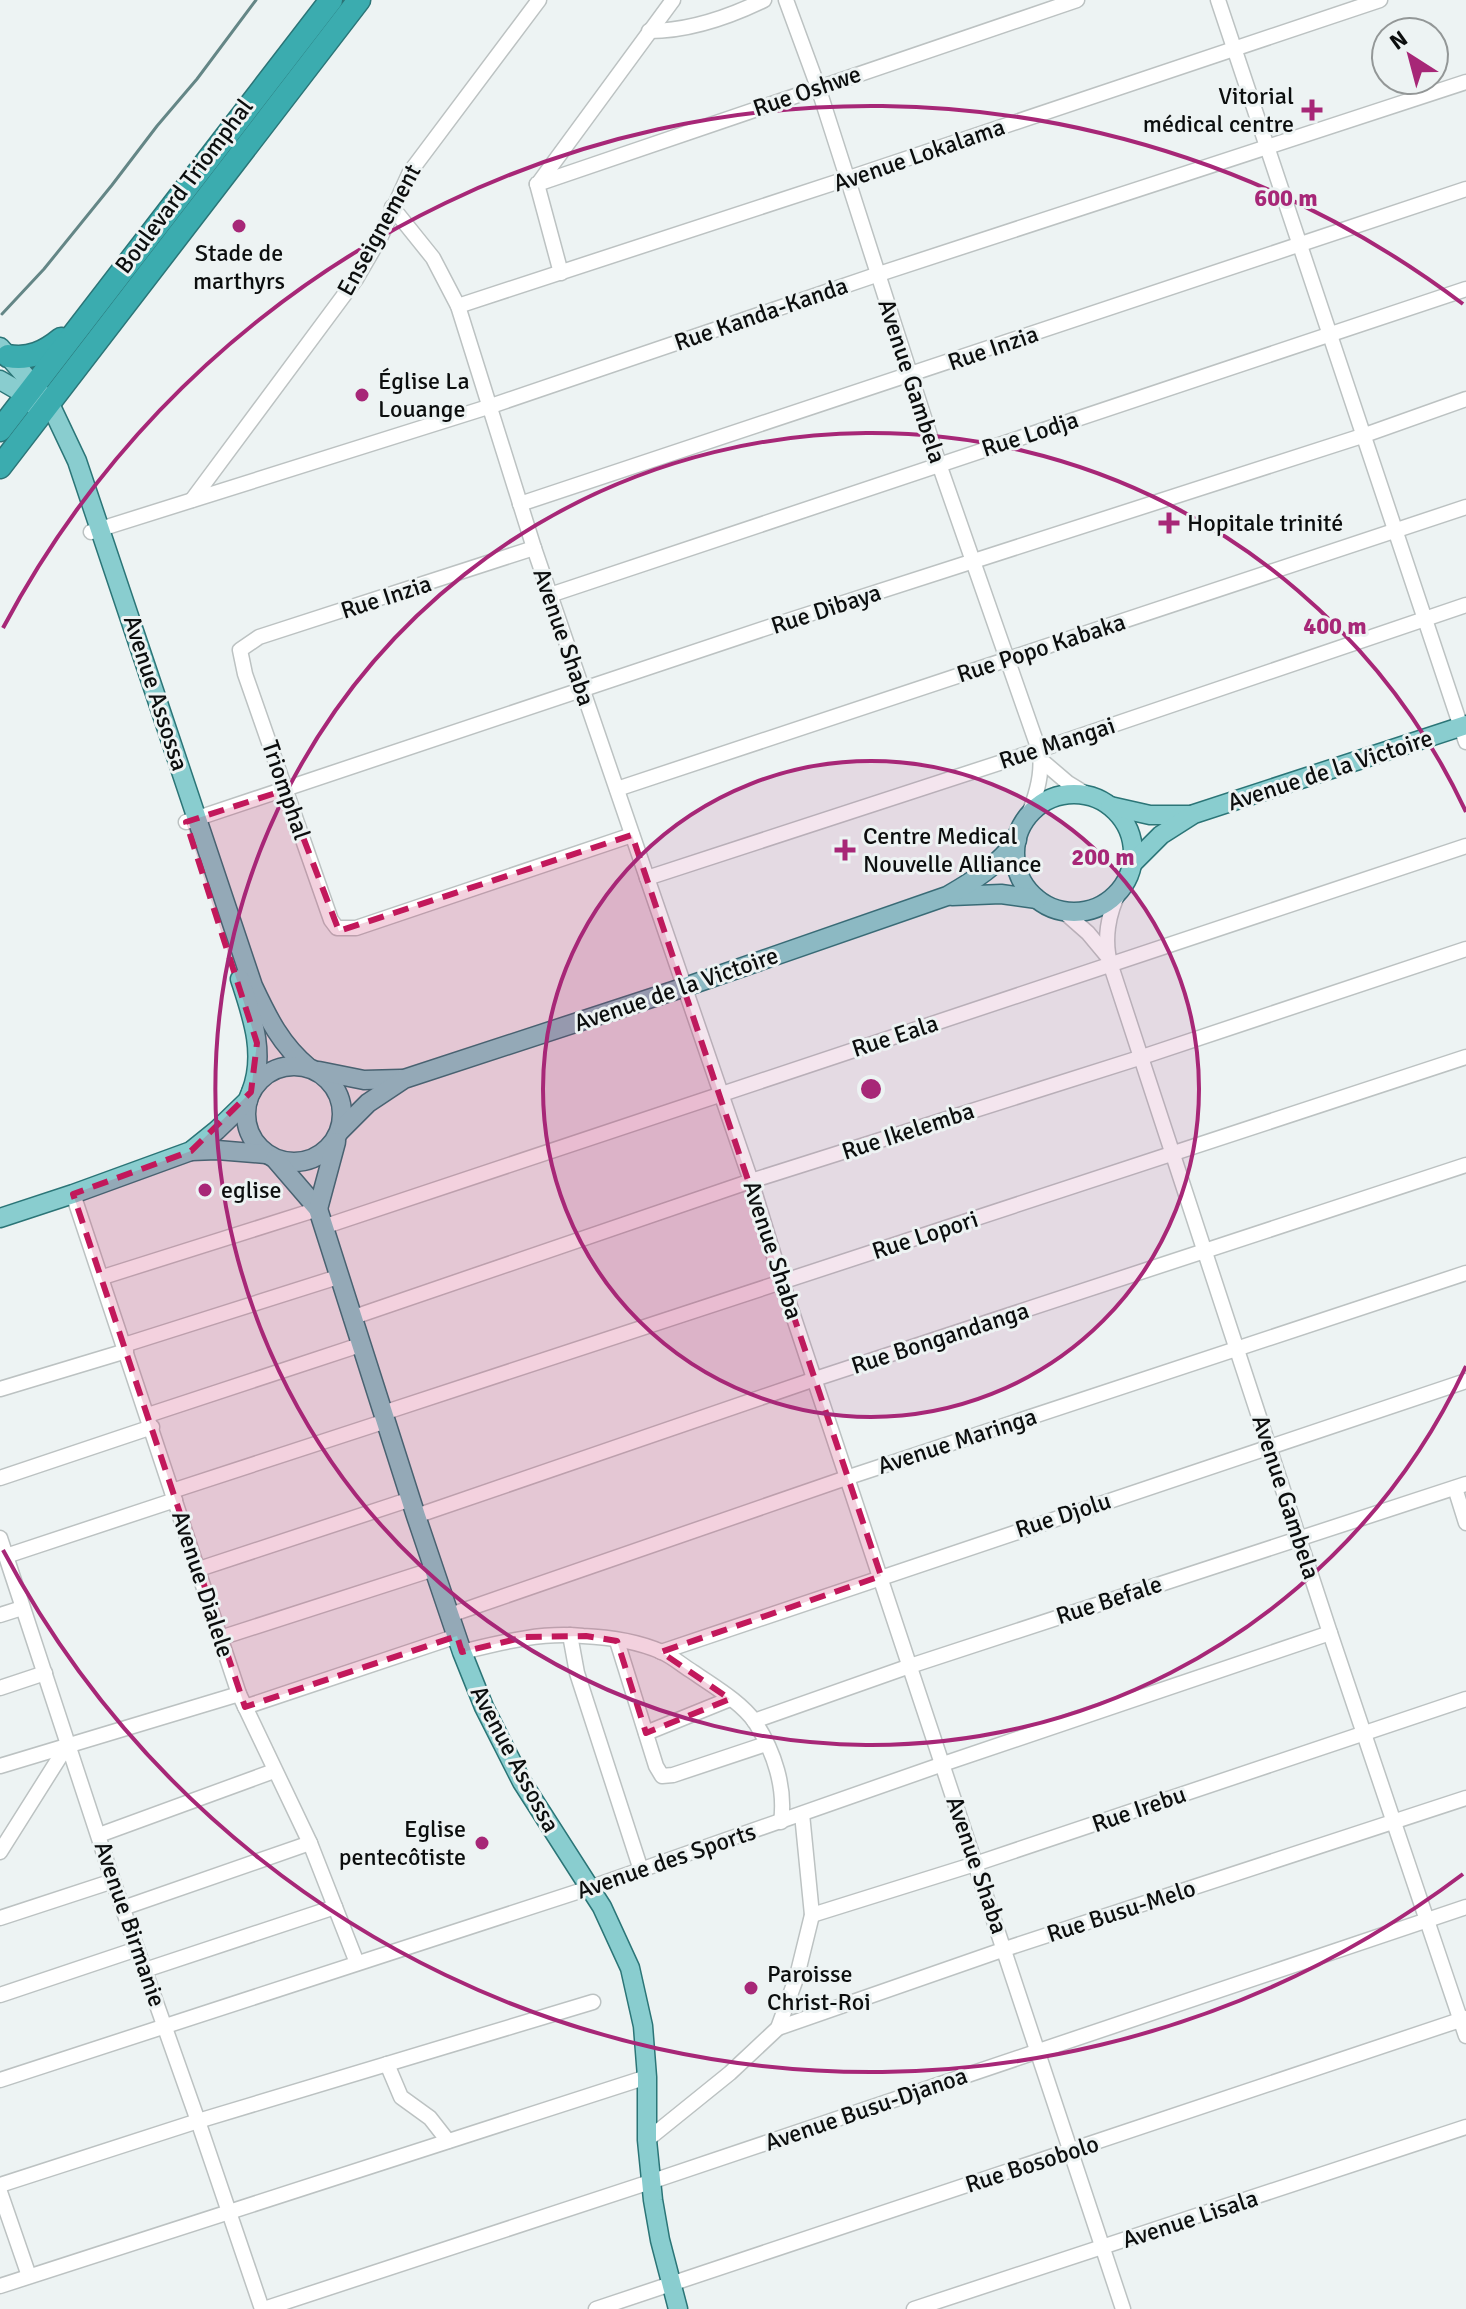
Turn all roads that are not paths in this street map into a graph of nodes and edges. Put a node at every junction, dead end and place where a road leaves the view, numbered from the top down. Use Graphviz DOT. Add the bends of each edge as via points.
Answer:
graph roads {
  1 [pos="331,0"];
  2 [pos="359,0"];
  3 [pos="539,0"];
  4 [pos="673,0"];
  5 [pos="764,0"];
  6 [pos="786,0"];
  7 [pos="1077,0"];
  8 [pos="1218,0"];
  9 [pos="1380,0"];
  10 [pos="649,31"];
  11 [pos="1235,49"];
  12 [pos="1466,82"];
  13 [pos="818,87"];
  14 [pos="1265,147"];
  15 [pos="846,179"];
  16 [pos="537,184"];
  17 [pos="1466,189"];
  18 [pos="392,207"];
  19 [pos="1299,244"];
  20 [pos="561,273"];
  21 [pos="876,275"];
  22 [pos="1466,289"];
  23 [pos="458,306"];
  24 [pos="83,320"];
  25 [pos="1329,335"];
  26 [pos="4,352"];
  27 [pos="911,376"];
  28 [pos="0,380"];
  29 [pos="30,390"];
  30 [pos="1466,399"];
  31 [pos="488,407"];
  32 [pos="46,409"];
  33 [pos="0,430"];
  34 [pos="1362,436"];
  35 [pos="939,464"];
  36 [pos="0,467"];
  37 [pos="192,501"];
  38 [pos="520,504"];
  39 [pos="1466,507"];
  40 [pos="96,531"];
  41 [pos="1396,531"];
  42 [pos="534,548"];
  43 [pos="974,560"];
  44 [pos="550,595"];
  45 [pos="1466,605"];
  46 [pos="1426,619"];
  47 [pos="240,650"];
  48 [pos="1009,658"];
  49 [pos="582,690"];
  50 [pos="1464,731"];
  51 [pos="1040,755"];
  52 [pos="617,789"];
  53 [pos="285,790"];
  54 [pos="1091,797"];
  55 [pos="1109,806"];
  56 [pos="1194,814"];
  57 [pos="1027,818"];
  58 [pos="192,820"];
  59 [pos="632,835"];
  60 [pos="1017,840"];
  61 [pos="1466,846"];
  62 [pos="1133,863"];
  63 [pos="647,878"];
  64 [pos="1120,890"];
  65 [pos="947,896"];
  66 [pos="1037,899"];
  67 [pos="1063,911"];
  68 [pos="1466,949"];
  69 [pos="1109,962"];
  70 [pos="248,987"];
  71 [pos="685,987"];
  72 [pos="1466,1057"];
  73 [pos="1139,1058"];
  74 [pos="312,1069"];
  75 [pos="404,1079"];
  76 [pos="721,1092"];
  77 [pos="249,1096"];
  78 [pos="339,1132"];
  79 [pos="191,1151"];
  80 [pos="1172,1154"];
  81 [pos="270,1157"];
  82 [pos="1466,1165"];
  83 [pos="751,1181"];
  84 [pos="73,1194"];
  85 [pos="0,1218"];
  86 [pos="321,1218"];
  87 [pos="1204,1251"];
  88 [pos="1466,1273"];
  89 [pos="103,1277"];
  90 [pos="338,1277"];
  91 [pos="782,1282"];
  92 [pos="351,1318"];
  93 [pos="360,1345"];
  94 [pos="125,1348"];
  95 [pos="1236,1348"];
  96 [pos="815,1379"];
  97 [pos="1466,1381"];
  98 [pos="0,1389"];
  99 [pos="385,1417"];
  100 [pos="150,1421"];
  101 [pos="1269,1446"];
  102 [pos="849,1477"];
  103 [pos="0,1478"];
  104 [pos="1461,1486"];
  105 [pos="174,1496"];
  106 [pos="413,1508"];
  107 [pos="1466,1523"];
  108 [pos="1299,1537"];
  109 [pos="0,1538"];
  110 [pos="6,1556"];
  111 [pos="199,1569"];
  112 [pos="434,1569"];
  113 [pos="881,1576"];
  114 [pos="22,1608"];
  115 [pos="0,1615"];
  116 [pos="450,1615"];
  117 [pos="1330,1633"];
  118 [pos="570,1635"];
  119 [pos="220,1638"];
  120 [pos="617,1641"];
  121 [pos="460,1644"];
  122 [pos="661,1652"];
  123 [pos="910,1666"];
  124 [pos="45,1673"];
  125 [pos="0,1688"];
  126 [pos="730,1699"];
  127 [pos="1466,1699"];
  128 [pos="242,1700"];
  129 [pos="754,1721"];
  130 [pos="646,1733"];
  131 [pos="1363,1733"];
  132 [pos="68,1744"];
  133 [pos="766,1744"];
  134 [pos="943,1764"];
  135 [pos="0,1766"];
  136 [pos="274,1771"];
  137 [pos="1466,1798"];
  138 [pos="802,1814"];
  139 [pos="781,1822"];
  140 [pos="1393,1822"];
  141 [pos="99,1835"];
  142 [pos="310,1843"];
  143 [pos="0,1852"];
  144 [pos="975,1864"];
  145 [pos="641,1870"];
  146 [pos="113,1881"];
  147 [pos="589,1888"];
  148 [pos="335,1907"];
  149 [pos="1466,1907"];
  150 [pos="123,1908"];
  151 [pos="812,1915"];
  152 [pos="0,1918"];
  153 [pos="1428,1920"];
  154 [pos="137,1949"];
  155 [pos="1005,1949"];
  156 [pos="357,1963"];
  157 [pos="145,1970"];
  158 [pos="0,1995"];
  159 [pos="593,2002"];
  160 [pos="1463,2019"];
  161 [pos="165,2026"];
  162 [pos="778,2028"];
  163 [pos="1466,2036"];
  164 [pos="1039,2050"];
  165 [pos="387,2064"];
  166 [pos="647,2077"];
  167 [pos="0,2080"];
  168 [pos="198,2121"];
  169 [pos="1466,2127"];
  170 [pos="647,2140"];
  171 [pos="448,2141"];
  172 [pos="1072,2152"];
  173 [pos="650,2182"];
  174 [pos="0,2185"];
  175 [pos="0,2192"];
  176 [pos="228,2212"];
  177 [pos="1103,2248"];
  178 [pos="29,2276"];
  179 [pos="671,2285"];
  180 [pos="0,2286"];
  181 [pos="263,2309"];
  182 [pos="596,2309"];
  183 [pos="678,2309"];
  184 [pos="914,2309"];
  185 [pos="1123,2309"];
  1 -- 24 [label="highway, Boulevard Triomphal"];
  2 -- 32 [label="highway, Boulevard Triomphal"];
  3 -- 18 [label="street, Enseignement" via="422,155"];
  4 -- 10 [label="street"];
  5 -- 10 [label="street" via="685,28"];
  6 -- 13 [label="street, Avenue Gambela"];
  7 -- 13 [label="street, Rue Oshwe"];
  8 -- 11 [label="street"];
  9 -- 11 [label="street, Avenue Lokalama"];
  10 -- 16 [label="street"];
  11 -- 14 [label="street"];
  11 -- 15 [label="street, Avenue Lokalama"];
  12 -- 14 [label="street, Rue Kanda-Kanda"];
  13 -- 15 [label="street, Avenue Gambela"];
  13 -- 16 [label="street, Rue Oshwe"];
  14 -- 19 [label="street"];
  14 -- 21 [label="street, Rue Kanda-Kanda"];
  15 -- 20 [label="street, Avenue Lokalama"];
  15 -- 21 [label="street, Avenue Gambela"];
  16 -- 20 [label="street"];
  17 -- 19 [label="street, Rue Inzia"];
  18 -- 23 [label="street, Avenue Shaba" via="433,258"];
  18 -- 37 [label="street, Enseignement" via="356,279"];
  19 -- 25 [label="street"];
  19 -- 27 [label="street, Rue Inzia"];
  20 -- 23 [label="street, Avenue Lokalama"];
  21 -- 27 [label="street, Avenue Gambela"];
  21 -- 31 [label="street, Rue Kanda-Kanda"];
  22 -- 25 [label="street, Rue Lodja"];
  23 -- 31 [label="street, Avenue Shaba"];
  24 -- 26 [label="highway" via="39,354 26,358"];
  24 -- 29 [label="highway, Boulevard Triomphal"];
  25 -- 34 [label="street"];
  25 -- 35 [label="street, Rue Lodja"];
  26 -- 29 [label="main road, Avenue Assossa"];
  27 -- 35 [label="street, Avenue Gambela"];
  27 -- 38 [label="street, Rue Inzia"];
  28 -- 29 [label="main road"];
  29 -- 32 [label="main road, Avenue Assossa"];
  29 -- 33 [label="highway, Boulevard Triomphal"];
  30 -- 34 [label="street, Rue Dibaya"];
  31 -- 37 [label="street, Rue Kanda-Kanda"];
  31 -- 38 [label="street, Avenue Shaba"];
  32 -- 36 [label="highway, Boulevard Triomphal"];
  32 -- 40 [label="main road, Avenue Assossa"];
  34 -- 41 [label="street"];
  34 -- 43 [label="street, Rue Dibaya"];
  35 -- 43 [label="street, Avenue Gambela"];
  35 -- 44 [label="street, Rue Lodja"];
  37 -- 40 [label="street, Rue Kanda-Kanda"];
  38 -- 42 [label="street, Avenue Shaba"];
  39 -- 41 [label="street, Rue Popo Kabaka"];
  40 -- 58 [label="main road, Avenue Assossa"];
  41 -- 46 [label="street"];
  41 -- 48 [label="street, Rue Popo Kabaka"];
  42 -- 44 [label="street, Avenue Shaba"];
  42 -- 47 [label="street, Rue Inzia" via="259,637"];
  43 -- 48 [label="street, Avenue Gambela"];
  43 -- 49 [label="street, Rue Dibaya"];
  44 -- 49 [label="street, Avenue Shaba"];
  45 -- 46 [label="street, Rue Mangai"];
  46 -- 50 [label="street"];
  46 -- 51 [label="street, Rue Mangai"];
  47 -- 53 [label="street, Triomphal"];
  48 -- 51 [label="street, Avenue Gambela"];
  48 -- 52 [label="street, Rue Popo Kabaka"];
  49 -- 52 [label="street, Avenue Shaba"];
  49 -- 53 [label="street, Rue Dibaya"];
  50 -- 56 [label="main road, Avenue de la Victoire"];
  51 -- 54 [label="street"];
  51 -- 57 [label="street"];
  51 -- 63 [label="street, Rue Mangai"];
  52 -- 59 [label="street, Avenue Shaba"];
  53 -- 58 [label="street, Rue Dibaya"];
  53 -- 59 [label="street, Triomphal" via="337,928 356,928"];
  54 -- 55 [label="main road"];
  54 -- 57 [label="main road" via="1056,798"];
  55 -- 56 [label="main road" via="1150,815"];
  55 -- 62 [label="main road" via="1129,831"];
  56 -- 62 [label="main road" via="1161,835"];
  57 -- 60 [label="main road"];
  58 -- 70 [label="main road, Avenue Assossa"];
  59 -- 63 [label="street, Avenue Shaba"];
  60 -- 65 [label="main road" via="985,874"];
  60 -- 66 [label="main road" via="1017,866"];
  61 -- 69 [label="street, Rue Eala"];
  62 -- 64 [label="main road"];
  63 -- 71 [label="street, Avenue Shaba"];
  64 -- 67 [label="main road" via="1094,908"];
  64 -- 69 [label="street" via="1108,923"];
  65 -- 66 [label="main road"];
  65 -- 71 [label="main road, Avenue de la Victoire"];
  66 -- 67 [label="main road"];
  67 -- 69 [label="street"];
  68 -- 73 [label="street, Rue Ikelemba"];
  69 -- 73 [label="street, Avenue Gambela"];
  69 -- 76 [label="street, Rue Eala"];
  70 -- 74 [label="main road" via="283,1043"];
  70 -- 77 [label="main road" via="257,1043 257,1070"];
  71 -- 75 [label="main road, Avenue de la Victoire"];
  71 -- 76 [label="street, Avenue Shaba"];
  72 -- 80 [label="street, Rue Lopori"];
  73 -- 80 [label="street, Avenue Gambela"];
  73 -- 83 [label="street, Rue Ikelemba"];
  74 -- 75 [label="main road" via="364,1080"];
  74 -- 77 [label="main road" via="280,1068 263,1077"];
  74 -- 78 [label="main road" via="327,1078 342,1103"];
  75 -- 78 [label="main road" via="368,1103"];
  76 -- 83 [label="street, Avenue Shaba"];
  76 -- 86 [label="street, Rue Eala"];
  77 -- 79 [label="main road"];
  77 -- 81 [label="main road" via="245,1112 250,1136"];
  78 -- 81 [label="main road" via="330,1147 304,1162"];
  78 -- 86 [label="main road"];
  79 -- 81 [label="main road" via="231,1150"];
  79 -- 84 [label="main road"];
  80 -- 87 [label="street, Avenue Gambela"];
  80 -- 91 [label="street, Rue Lopori"];
  81 -- 86 [label="main road"];
  82 -- 87 [label="street, Rue Bongandanga"];
  83 -- 91 [label="street, Avenue Shaba"];
  83 -- 92 [label="street, Rue Ikelemba"];
  84 -- 85 [label="main road"];
  84 -- 89 [label="street, Avenue Dialele"];
  86 -- 89 [label="street, Rue Eala"];
  86 -- 90 [label="main road, Avenue Assossa"];
  87 -- 95 [label="street, Avenue Gambela"];
  87 -- 96 [label="street, Rue Bongandanga"];
  88 -- 95 [label="street, Avenue Maringa"];
  89 -- 94 [label="street, Avenue Dialele"];
  90 -- 92 [label="main road, Avenue Assossa"];
  90 -- 94 [label="street"];
  91 -- 96 [label="street, Avenue Shaba"];
  91 -- 99 [label="street, Rue Lopori"];
  92 -- 93 [label="main road, Avenue Assossa"];
  93 -- 99 [label="main road, Avenue Assossa"];
  93 -- 100 [label="street"];
  94 -- 98 [label="street"];
  94 -- 100 [label="street, Avenue Dialele"];
  95 -- 101 [label="street, Avenue Gambela"];
  95 -- 102 [label="street, Avenue Maringa"];
  96 -- 102 [label="street, Avenue Shaba"];
  96 -- 106 [label="street, Rue Bongandanga"];
  97 -- 101 [label="street, Rue Djolu"];
  99 -- 105 [label="street, Rue Lopori"];
  99 -- 106 [label="main road, Avenue Assossa"];
  100 -- 103 [label="street"];
  100 -- 105 [label="street, Avenue Dialele"];
  101 -- 108 [label="street, Avenue Gambela"];
  101 -- 113 [label="street, Rue Djolu"];
  102 -- 113 [label="street, Avenue Shaba"];
  102 -- 116 [label="street, Avenue Maringa"];
  104 -- 107 [label="street"];
  104 -- 108 [label="street, Rue Befale"];
  105 -- 110 [label="street, Rue Lopori"];
  105 -- 111 [label="street, Avenue Dialele"];
  106 -- 111 [label="street, Rue Bongandanga"];
  106 -- 112 [label="main road, Avenue Assossa"];
  108 -- 117 [label="street, Avenue Gambela"];
  108 -- 123 [label="street, Rue Befale"];
  109 -- 110 [label="street, Avenue Birmanie"];
  110 -- 114 [label="street, Avenue Birmanie"];
  111 -- 119 [label="street, Avenue Dialele"];
  112 -- 116 [label="main road, Avenue Assossa"];
  112 -- 119 [label="street"];
  113 -- 122 [label="street, Rue Djolu"];
  113 -- 123 [label="street, Avenue Shaba"];
  114 -- 115 [label="street"];
  114 -- 124 [label="street, Avenue Birmanie"];
  116 -- 121 [label="main road, Avenue Assossa"];
  117 -- 131 [label="street, Avenue Gambela"];
  117 -- 134 [label="street, Avenue des Sports"];
  118 -- 120 [label="street"];
  118 -- 121 [label="street"];
  118 -- 145 [label="street" via="577,1673"];
  119 -- 128 [label="street, Avenue Dialele"];
  120 -- 122 [label="street"];
  120 -- 130 [label="street"];
  121 -- 128 [label="street"];
  121 -- 147 [label="main road, Avenue Assossa" via="522,1782"];
  122 -- 126 [label="street"];
  123 -- 129 [label="street, Rue Befale"];
  123 -- 134 [label="street, Avenue Shaba"];
  124 -- 125 [label="street"];
  124 -- 132 [label="street, Avenue Birmanie"];
  126 -- 129 [label="street"];
  126 -- 130 [label="street"];
  127 -- 131 [label="street, Rue Irebu"];
  128 -- 132 [label="street"];
  128 -- 136 [label="street, Avenue Dialele"];
  129 -- 133 [label="street"];
  130 -- 133 [label="street" via="662,1776"];
  131 -- 140 [label="street, Avenue Gambela"];
  131 -- 144 [label="street, Rue Irebu"];
  132 -- 135 [label="street"];
  132 -- 141 [label="street, Avenue Birmanie"];
  132 -- 143 [label="street"];
  133 -- 139 [label="street" via="782,1790"];
  134 -- 138 [label="street, Avenue des Sports"];
  134 -- 144 [label="street, Avenue Shaba"];
  136 -- 141 [label="street"];
  136 -- 142 [label="street, Avenue Dialele"];
  137 -- 140 [label="street, Rue Busu-Melo"];
  138 -- 139 [label="street, Avenue des Sports"];
  138 -- 151 [label="street"];
  139 -- 145 [label="street, Avenue des Sports"];
  140 -- 153 [label="street, Avenue Gambela"];
  140 -- 155 [label="street, Rue Busu-Melo"];
  141 -- 146 [label="street, Avenue Birmanie"];
  142 -- 148 [label="street, Avenue Dialele"];
  142 -- 150 [label="street"];
  144 -- 151 [label="street, Rue Irebu"];
  144 -- 155 [label="street, Avenue Shaba"];
  145 -- 147 [label="street, Avenue des Sports"];
  146 -- 150 [label="street, Avenue Birmanie"];
  146 -- 152 [label="street"];
  147 -- 156 [label="street, Avenue des Sports"];
  147 -- 166 [label="main road, Avenue Assossa" via="635,1980"];
  148 -- 156 [label="street, Avenue Dialele"];
  148 -- 157 [label="street"];
  149 -- 153 [label="street, Avenue Busu-Djanoa"];
  150 -- 154 [label="street, Avenue Birmanie"];
  151 -- 162 [label="street"];
  153 -- 160 [label="street, Avenue Gambela"];
  153 -- 164 [label="street, Avenue Busu-Djanoa"];
  154 -- 157 [label="street, Avenue Birmanie"];
  154 -- 158 [label="street"];
  155 -- 162 [label="street, Rue Busu-Melo"];
  155 -- 164 [label="street, Avenue Shaba"];
  156 -- 161 [label="street, Avenue des Sports"];
  157 -- 161 [label="street, Avenue Birmanie"];
  159 -- 165 [label="street"];
  160 -- 163 [label="street, Avenue Gambela"];
  160 -- 172 [label="street, Rue Bosobolo"];
  161 -- 167 [label="street, Avenue des Sports"];
  161 -- 168 [label="street, Avenue Birmanie"];
  162 -- 170 [label="street"];
  164 -- 172 [label="street, Avenue Shaba"];
  164 -- 173 [label="street, Avenue Busu-Djanoa"];
  165 -- 168 [label="street"];
  165 -- 171 [label="street" via="401,2097 430,2118"];
  166 -- 170 [label="main road, Avenue Assossa"];
  166 -- 171 [label="street"];
  168 -- 174 [label="street"];
  168 -- 176 [label="street, Avenue Birmanie"];
  169 -- 177 [label="street, Avenue Lisala"];
  170 -- 173 [label="main road, Avenue Assossa"];
  171 -- 176 [label="street"];
  172 -- 177 [label="street, Avenue Shaba"];
  172 -- 179 [label="street, Rue Bosobolo"];
  173 -- 179 [label="main road, Avenue Assossa"];
  173 -- 181 [label="street, Avenue Busu-Djanoa"];
  175 -- 178 [label="street"];
  176 -- 178 [label="street"];
  176 -- 181 [label="street, Avenue Birmanie"];
  177 -- 184 [label="street, Avenue Lisala"];
  177 -- 185 [label="street, Avenue Shaba"];
  178 -- 180 [label="street"];
  179 -- 182 [label="street, Rue Bosobolo"];
  179 -- 183 [label="main road, Avenue Assossa"];
}
